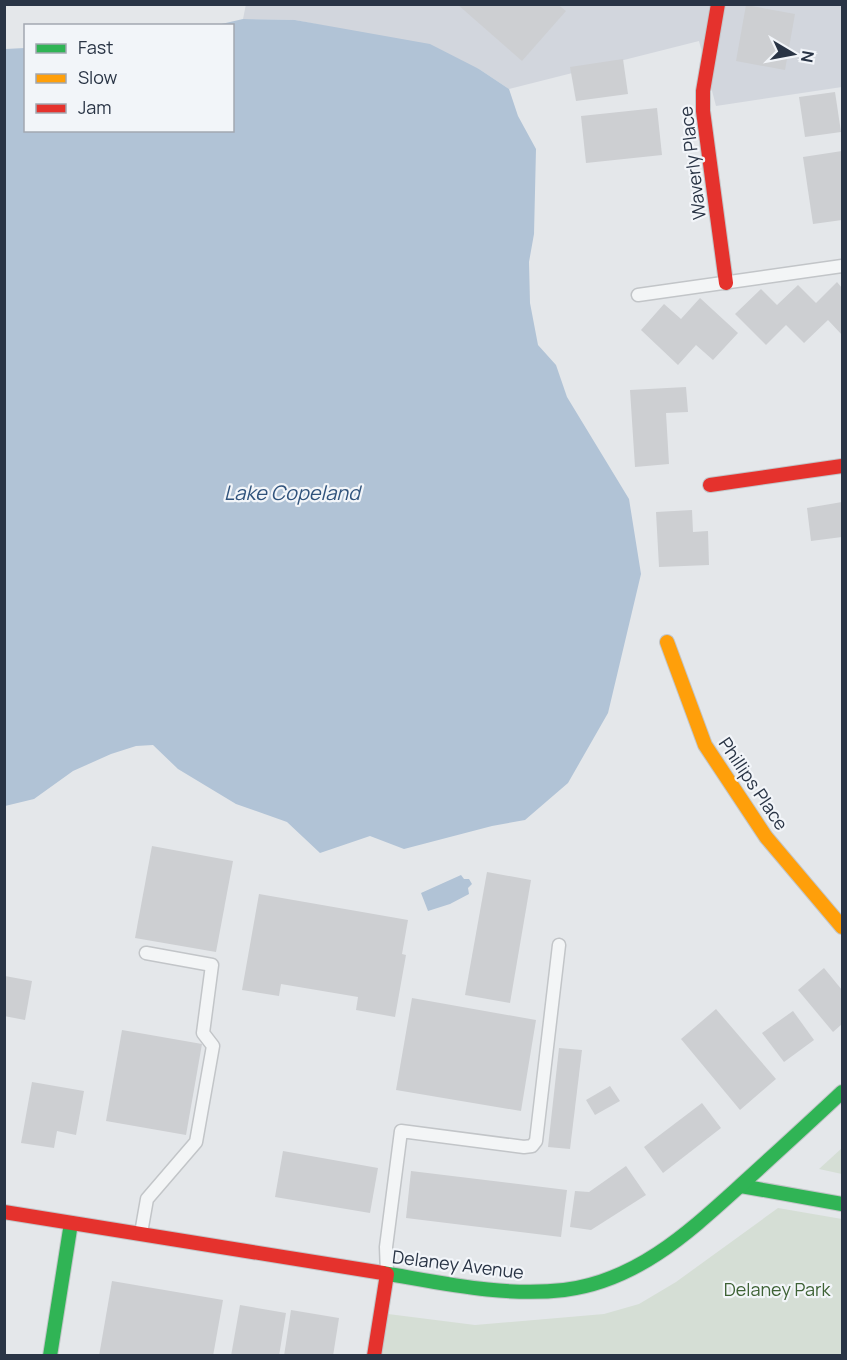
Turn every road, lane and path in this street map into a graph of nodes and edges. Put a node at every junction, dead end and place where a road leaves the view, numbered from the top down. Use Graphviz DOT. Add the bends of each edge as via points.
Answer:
graph roads {
  1 [pos="717,4"];
  2 [pos="843,266"];
  3 [pos="726,282"];
  4 [pos="638,295"];
  5 [pos="843,466"];
  6 [pos="710,485"];
  7 [pos="667,642"];
  8 [pos="843,927"];
  9 [pos="559,945"];
  10 [pos="146,953"];
  11 [pos="843,1092"];
  12 [pos="741,1186"];
  13 [pos="843,1204"];
  14 [pos="4,1212"];
  15 [pos="71,1223"];
  16 [pos="141,1234"];
  17 [pos="387,1274"];
  18 [pos="50,1356"];
  19 [pos="374,1356"];
  1 -- 3 [label="street, Waverly Place" via="703,111"];
  2 -- 3 [label="lane"];
  3 -- 4 [label="lane"];
  5 -- 6 [label="street"];
  7 -- 8 [label="street, Phillips Place" via="705,745 766,837"];
  9 -- 17 [label="lane" via="536,1141 524,1147 401,1131 386,1247"];
  10 -- 16 [label="lane" via="212,965 203,1033 213,1046 196,1142 147,1199"];
  11 -- 12 [label="street, Delaney Avenue"];
  12 -- 13 [label="street"];
  12 -- 17 [label="street, Delaney Avenue" via="670,1247 631,1270 597,1283 559,1291 519,1292"];
  14 -- 15 [label="street, Delaney Avenue"];
  15 -- 16 [label="street, Delaney Avenue"];
  15 -- 18 [label="street"];
  16 -- 17 [label="street, Delaney Avenue"];
  17 -- 19 [label="street"];
}
